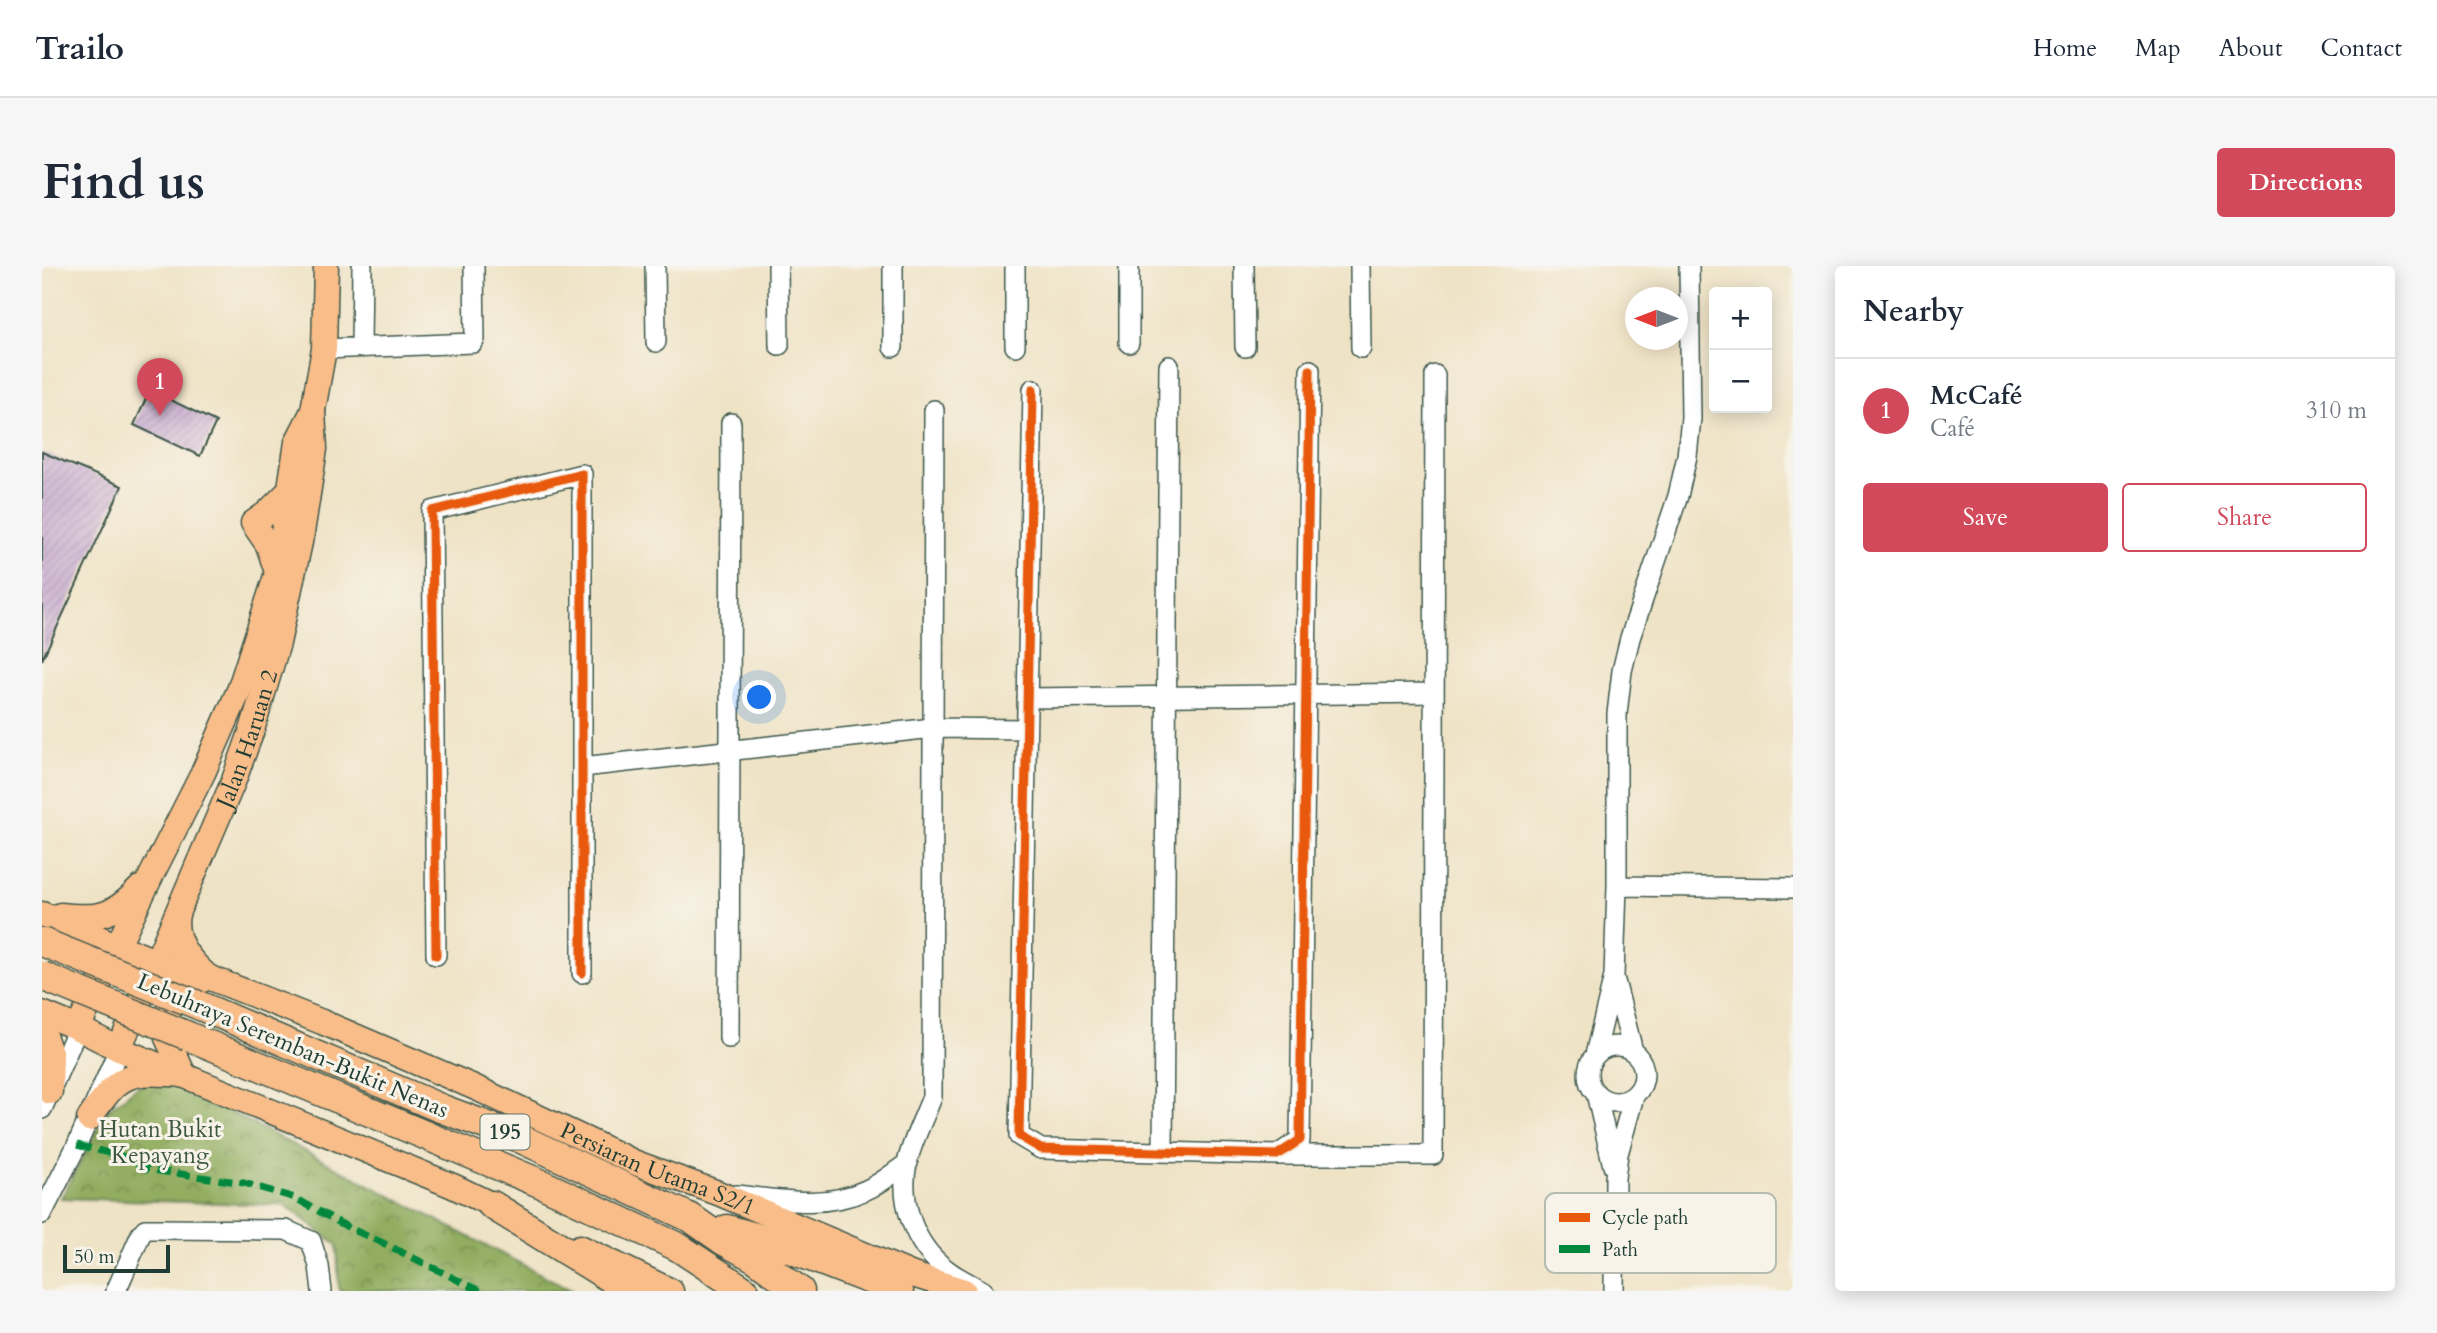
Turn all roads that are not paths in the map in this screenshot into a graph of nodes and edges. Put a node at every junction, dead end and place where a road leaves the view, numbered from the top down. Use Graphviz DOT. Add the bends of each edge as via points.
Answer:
graph roads {
  1 [pos="326,266"];
  2 [pos="362,266"];
  3 [pos="474,266"];
  4 [pos="655,266"];
  5 [pos="778,266"];
  6 [pos="893,266"];
  7 [pos="1015,266"];
  8 [pos="1129,266"];
  9 [pos="1244,266"];
  10 [pos="1360,266"];
  11 [pos="1689,266"];
  12 [pos="656,342"];
  13 [pos="1129,343"];
  14 [pos="779,345"];
  15 [pos="1015,346"];
  16 [pos="361,347"];
  17 [pos="893,347"];
  18 [pos="1245,347"];
  19 [pos="1361,348"];
  20 [pos="324,349"];
  21 [pos="1169,366"];
  22 [pos="1310,370"];
  23 [pos="1435,375"];
  24 [pos="1033,389"];
  25 [pos="934,410"];
  26 [pos="313,411"];
  27 [pos="731,423"];
  28 [pos="1433,693"];
  29 [pos="1306,694"];
  30 [pos="1166,696"];
  31 [pos="1027,698"];
  32 [pos="933,728"];
  33 [pos="1026,729"];
  34 [pos="730,751"];
  35 [pos="582,767"];
  36 [pos="151,876"];
  37 [pos="1617,886"];
  38 [pos="1793,888"];
  39 [pos="184,898"];
  40 [pos="42,914"];
  41 [pos="42,942"];
  42 [pos="119,946"];
  43 [pos="436,955"];
  44 [pos="157,962"];
  45 [pos="582,973"];
  46 [pos="42,976"];
  47 [pos="1614,976"];
  48 [pos="208,977"];
  49 [pos="42,990"];
  50 [pos="42,1013"];
  51 [pos="78,1028"];
  52 [pos="42,1030"];
  53 [pos="729,1038"];
  54 [pos="119,1049"];
  55 [pos="1633,1051"];
  56 [pos="1595,1055"];
  57 [pos="184,1075"];
  58 [pos="1596,1093"];
  59 [pos="1634,1096"];
  60 [pos="46,1100"];
  61 [pos="89,1119"];
  62 [pos="1163,1152"];
  63 [pos="1278,1155"];
  64 [pos="908,1163"];
  65 [pos="1615,1178"];
  66 [pos="718,1193"];
  67 [pos="1615,1193"];
  68 [pos="492,1205"];
  69 [pos="42,1214"];
  70 [pos="691,1218"];
  71 [pos="1614,1273"];
  72 [pos="798,1290"];
  73 [pos="116,1291"];
  74 [pos="321,1291"];
  75 [pos="631,1291"];
  76 [pos="671,1291"];
  77 [pos="746,1291"];
  78 [pos="899,1291"];
  79 [pos="964,1291"];
  80 [pos="983,1291"];
  81 [pos="1614,1291"];
  1 -- 20 [label="main road, Jalan Haruan 2"];
  2 -- 16 [label="street"];
  3 -- 16 [label="street" via="475,339 470,345"];
  4 -- 12 [label="street"];
  5 -- 14 [label="street"];
  6 -- 17 [label="street"];
  7 -- 15 [label="street"];
  8 -- 13 [label="street"];
  9 -- 18 [label="street"];
  10 -- 19 [label="street"];
  11 -- 37 [label="street" via="1691,418 1687,456 1622,671 1617,714"];
  16 -- 20 [label="street"];
  20 -- 26 [label="main road, Jalan Haruan 2"];
  21 -- 30 [label="street"];
  22 -- 29 [label="street"];
  23 -- 28 [label="street"];
  24 -- 31 [label="street"];
  25 -- 32 [label="street"];
  26 -- 36 [label="main road, Jalan Haruan 2" via="296,442 277,573 240,688 204,773"];
  26 -- 39 [label="main road, Jalan Haruan 2" via="315,449 278,643 234,780"];
  27 -- 34 [label="street"];
  28 -- 29 [label="street"];
  28 -- 63 [label="street" via="1433,1155"];
  29 -- 30 [label="street"];
  29 -- 63 [label="street" via="1300,1140"];
  30 -- 31 [label="street"];
  30 -- 62 [label="street"];
  31 -- 33 [label="street"];
  32 -- 33 [label="street"];
  32 -- 34 [label="street"];
  32 -- 64 [label="street" via="933,1097"];
  33 -- 62 [label="street" via="1019,1136 1041,1149"];
  34 -- 35 [label="street"];
  34 -- 53 [label="street"];
  35 -- 43 [label="street" via="582,474 432,511"];
  35 -- 45 [label="street"];
  36 -- 40 [label="main road" via="108,914 90,918"];
  36 -- 42 [label="main road, Jalan Haruan 2"];
  37 -- 38 [label="street"];
  37 -- 47 [label="street"];
  39 -- 44 [label="main road, Jalan Haruan 2"];
  39 -- 48 [label="main road" via="175,918 178,938 188,960"];
  40 -- 42 [label="main road, Persiaran Utama S2/1"];
  40 -- 49 [label="main road" via="60,935 60,968"];
  41 -- 70 [label="highway, Lebuhraya Seremban-Bukit Nenas / 195, bridge" via="515,1136"];
  42 -- 44 [label="main road, Persiaran Utama S2/1"];
  42 -- 51 [label="main road, Jalan Haruan 2"];
  44 -- 48 [label="main road, Persiaran Utama S2/1"];
  44 -- 54 [label="main road, Jalan Haruan 2"];
  46 -- 77 [label="highway, Lebuhraya Seremban-Bukit Nenas / 195, bridge" via="542,1184 678,1247"];
  47 -- 55 [label="street"];
  47 -- 56 [label="street"];
  48 -- 57 [label="main road" via="180,991 166,1015 167,1038"];
  48 -- 66 [label="main road, Persiaran Utama S2/1" via="476,1088 636,1163"];
  50 -- 51 [label="main road"];
  51 -- 54 [label="main road"];
  51 -- 60 [label="street"];
  52 -- 60 [label="main road" via="51,1055"];
  54 -- 57 [label="main road"];
  54 -- 61 [label="street"];
  55 -- 56 [label="street" via="1617,1045"];
  55 -- 59 [label="street" via="1644,1073"];
  56 -- 58 [label="street" via="1588,1079"];
  57 -- 61 [label="main road" via="142,1072 122,1079"];
  57 -- 68 [label="main road"];
  58 -- 59 [label="street" via="1618,1102"];
  58 -- 65 [label="street"];
  59 -- 65 [label="street"];
  61 -- 69 [label="street"];
  62 -- 63 [label="street"];
  64 -- 66 [label="street" via="868,1190 845,1198 804,1203"];
  64 -- 80 [label="street" via="905,1198 912,1225 925,1248 945,1269"];
  65 -- 67 [label="street"];
  66 -- 79 [label="main road, Persiaran Utama S2/1" via="913,1275"];
  68 -- 75 [label="highway"];
  68 -- 76 [label="main road"];
  70 -- 72 [label="highway, Lebuhraya Seremban-Bukit Nenas / 195"];
  70 -- 78 [label="highway" via="769,1241"];
  71 -- 81 [label="street"];
  73 -- 74 [label="street" via="145,1229 286,1230 311,1241"];
}
